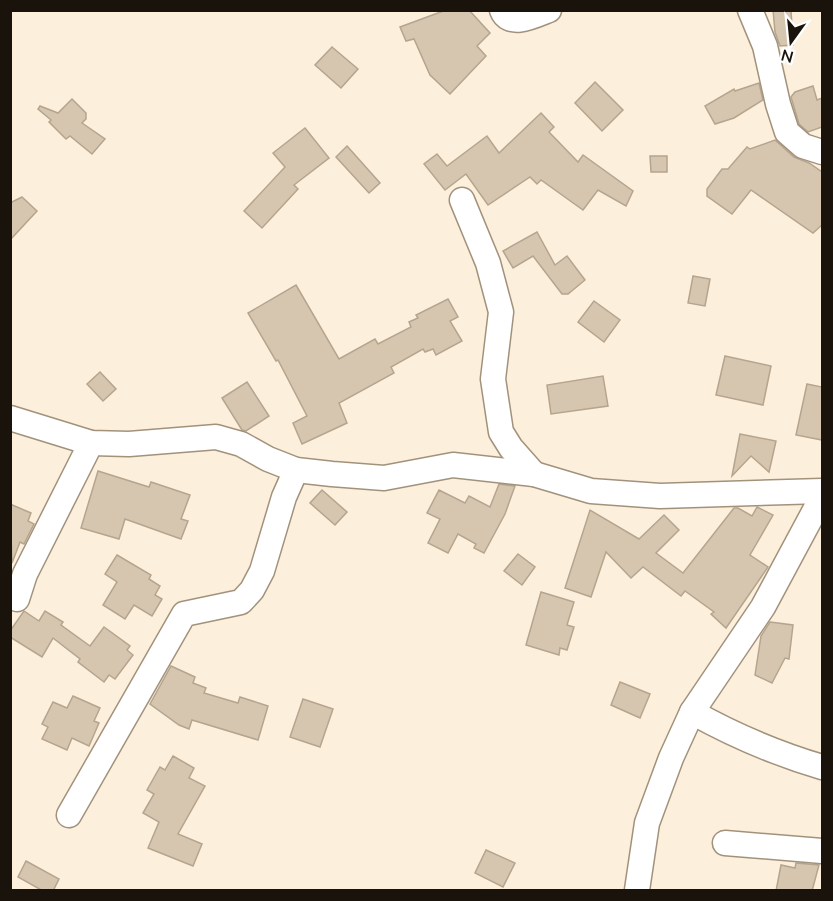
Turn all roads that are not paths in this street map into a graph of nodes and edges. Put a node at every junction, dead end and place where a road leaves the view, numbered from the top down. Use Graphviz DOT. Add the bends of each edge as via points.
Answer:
graph roads {
  1 [pos="502,10"];
  2 [pos="549,10"];
  3 [pos="750,10"];
  4 [pos="822,152"];
  5 [pos="462,200"];
  6 [pos="10,418"];
  7 [pos="91,443"];
  8 [pos="296,470"];
  9 [pos="534,474"];
  10 [pos="822,491"];
  11 [pos="822,497"];
  12 [pos="17,599"];
  13 [pos="692,712"];
  14 [pos="822,767"];
  15 [pos="69,815"];
  16 [pos="725,843"];
  17 [pos="822,852"];
  18 [pos="637,891"];
  1 -- 2 [label="street" via="510,19 520,20"];
  3 -- 4 [label="street" via="765,46 787,132 803,146"];
  5 -- 9 [label="street" via="488,264 501,312 494,378 501,432"];
  6 -- 7 [label="street"];
  7 -- 8 [label="street" via="216,437 242,444"];
  7 -- 12 [label="street" via="25,574"];
  8 -- 9 [label="street" via="384,478 453,465"];
  8 -- 15 [label="street" via="252,590 241,602 184,614"];
  9 -- 10 [label="street" via="591,491 660,496"];
  11 -- 13 [label="street" via="763,607"];
  13 -- 14 [label="street" via="756,743"];
  13 -- 18 [label="street" via="670,758 647,823"];
  16 -- 17 [label="street"];
}
